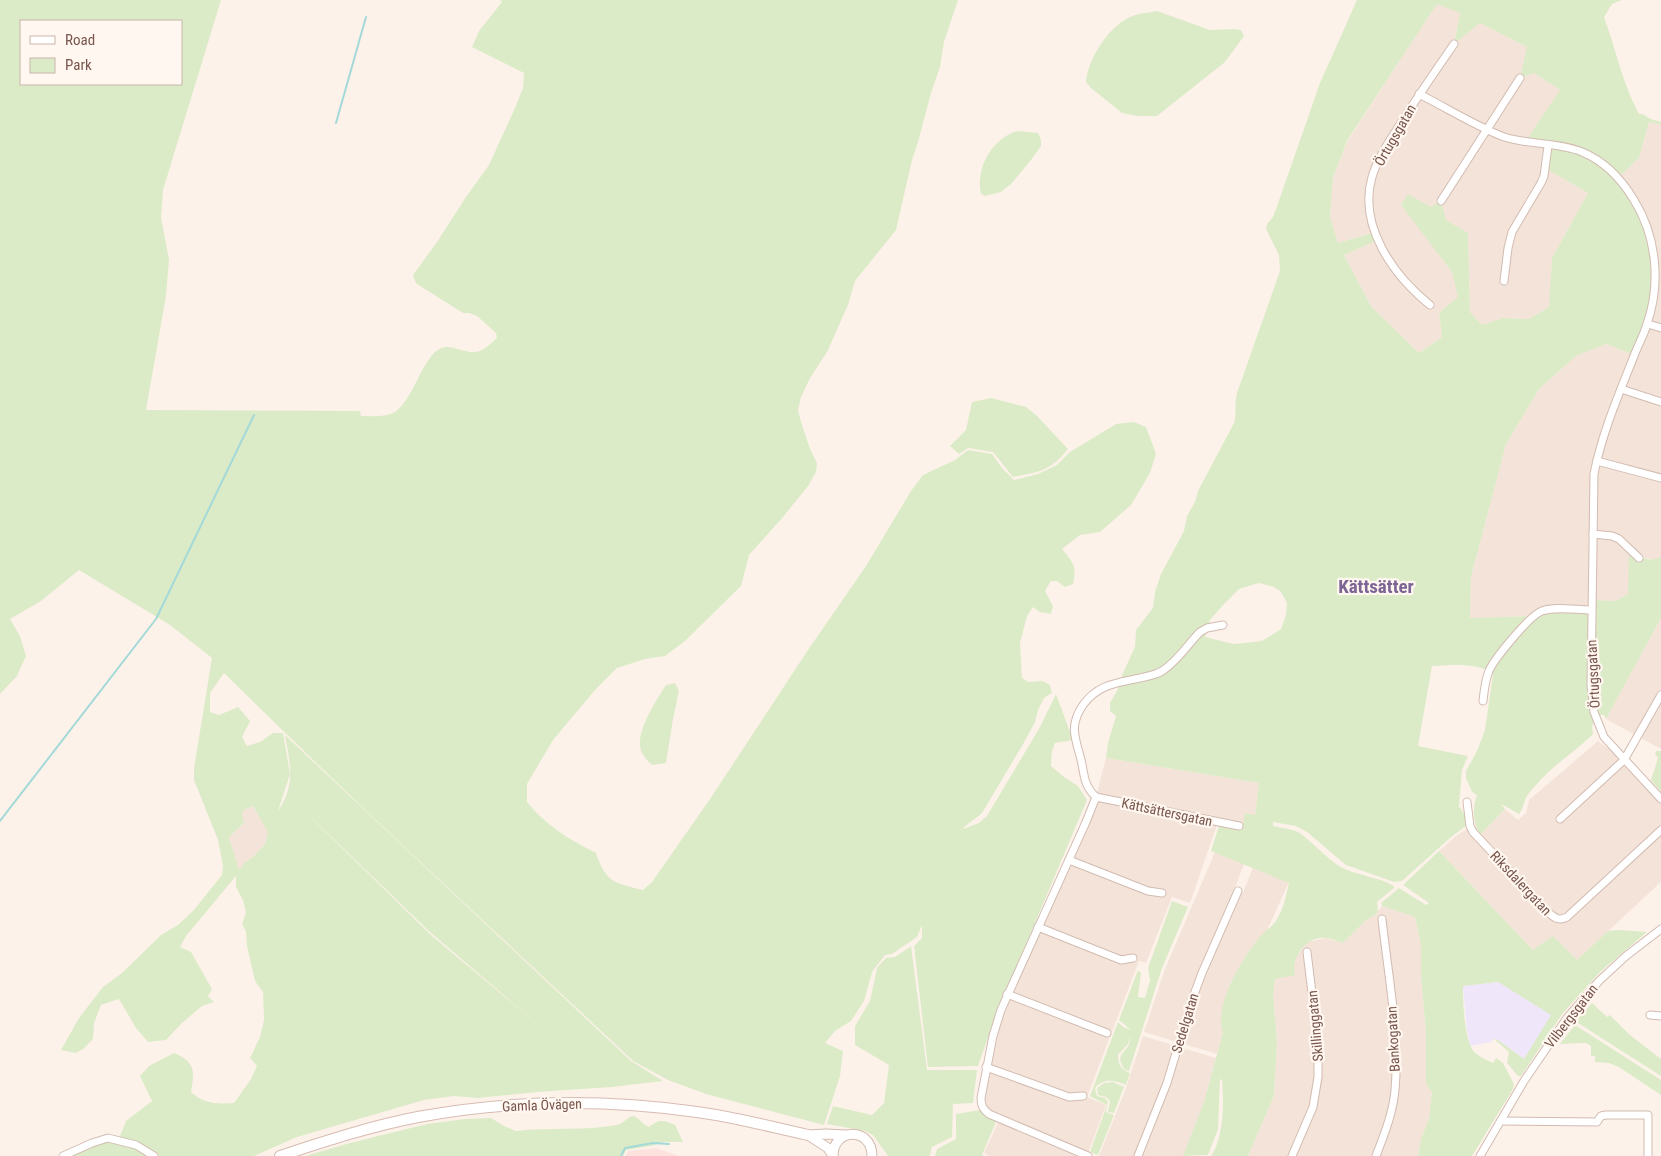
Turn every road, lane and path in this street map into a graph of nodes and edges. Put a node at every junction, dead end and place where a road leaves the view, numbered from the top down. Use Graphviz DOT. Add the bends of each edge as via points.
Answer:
graph roads {
  1 [pos="1454,44"];
  2 [pos="1520,78"];
  3 [pos="1419,94"];
  4 [pos="1486,129"];
  5 [pos="1548,146"];
  6 [pos="1441,201"];
  7 [pos="1658,263"];
  8 [pos="1504,281"];
  9 [pos="1430,305"];
  10 [pos="1648,324"];
  11 [pos="1661,328"];
  12 [pos="1621,389"];
  13 [pos="1661,402"];
  14 [pos="1596,461"];
  15 [pos="1661,478"];
  16 [pos="1593,534"];
  17 [pos="1639,558"];
  18 [pos="1591,610"];
  19 [pos="1222,625"];
  20 [pos="1661,695"];
  21 [pos="1484,701"];
  22 [pos="1624,760"];
  23 [pos="1096,797"];
  24 [pos="1661,799"];
  25 [pos="1467,802"];
  26 [pos="1560,819"];
  27 [pos="1239,826"];
  28 [pos="1661,830"];
  29 [pos="1069,860"];
  30 [pos="1238,891"];
  31 [pos="1162,893"];
  32 [pos="1382,919"];
  33 [pos="1038,927"];
  34 [pos="1661,929"];
  35 [pos="1307,952"];
  36 [pos="1133,958"];
  37 [pos="1007,994"];
  38 [pos="1650,1015"];
  39 [pos="1661,1016"];
  40 [pos="1107,1033"];
  41 [pos="986,1067"];
  42 [pos="1083,1096"];
  43 [pos="1502,1121"];
  44 [pos="808,1135"];
  45 [pos="845,1136"];
  46 [pos="873,1154"];
  47 [pos="63,1156"];
  48 [pos="154,1156"];
  49 [pos="280,1156"];
  50 [pos="833,1156"];
  51 [pos="1088,1156"];
  52 [pos="1138,1156"];
  53 [pos="1292,1156"];
  54 [pos="1376,1156"];
  55 [pos="1480,1156"];
  56 [pos="1648,1156"];
  1 -- 3 [label="street, Örtugsgatan"];
  2 -- 4 [label="street"];
  3 -- 4 [label="street, Örtugsgatan"];
  3 -- 9 [label="street, Örtugsgatan" via="1378,162 1369,202 1370,219 1386,254 1408,284"];
  4 -- 5 [label="street, Örtugsgatan" via="1505,137"];
  4 -- 6 [label="street"];
  5 -- 7 [label="street, Örtugsgatan" via="1584,153 1618,178 1640,209"];
  5 -- 8 [label="street" via="1544,176 1512,232"];
  7 -- 10 [label="street, Örtugsgatan"];
  10 -- 11 [label="street"];
  10 -- 12 [label="street, Örtugsgatan"];
  12 -- 13 [label="street"];
  12 -- 14 [label="street, Örtugsgatan"];
  14 -- 15 [label="street"];
  14 -- 16 [label="street, Örtugsgatan"];
  16 -- 17 [label="street" via="1618,539"];
  16 -- 18 [label="street, Örtugsgatan"];
  18 -- 21 [label="street" via="1551,609 1538,612 1492,665"];
  18 -- 22 [label="street, Örtugsgatan" via="1594,712 1604,737"];
  19 -- 23 [label="street" via="1200,632 1161,672 1104,686 1094,692 1078,713 1073,728 1076,746 1084,779"];
  20 -- 22 [label="street"];
  22 -- 24 [label="street, Örtugsgatan"];
  22 -- 26 [label="street"];
  23 -- 27 [label="street, Kättsättersgatan"];
  23 -- 29 [label="street"];
  25 -- 28 [label="street, Riksdalergatan" via="1470,826 1474,832 1557,920 1567,917"];
  29 -- 31 [label="street" via="1148,891"];
  29 -- 33 [label="street"];
  30 -- 52 [label="street, Sedelgatan" via="1202,973 1167,1083"];
  32 -- 54 [label="street, Bankogatan" via="1396,1070 1393,1104"];
  33 -- 36 [label="street" via="1121,960"];
  33 -- 37 [label="street"];
  34 -- 43 [label="street, Vilbergsgatan" via="1599,981 1567,1018"];
  35 -- 53 [label="street, Skillinggatan" via="1318,1042 1318,1077 1313,1108"];
  37 -- 40 [label="street"];
  37 -- 41 [label="street"];
  38 -- 39 [label="street"];
  41 -- 42 [label="street" via="1069,1097"];
  41 -- 51 [label="street" via="981,1098 984,1110"];
  43 -- 55 [label="street, Vilbergsgatan"];
  43 -- 56 [label="street" via="1597,1122 1606,1115 1648,1115"];
  44 -- 45 [label="street, Gamla Övägen"];
  44 -- 49 [label="main road, Gamla Övägen" via="698,1112 616,1103 551,1103 482,1107 417,1117"];
  44 -- 50 [label="street, Gamla Övägen" via="828,1148"];
  45 -- 46 [label="street, Gamla Övägen" via="855,1134 864,1138"];
  45 -- 50 [label="street, Gamla Övägen" via="837,1142"];
  47 -- 48 [label="street" via="108,1138 136,1144"];
}
